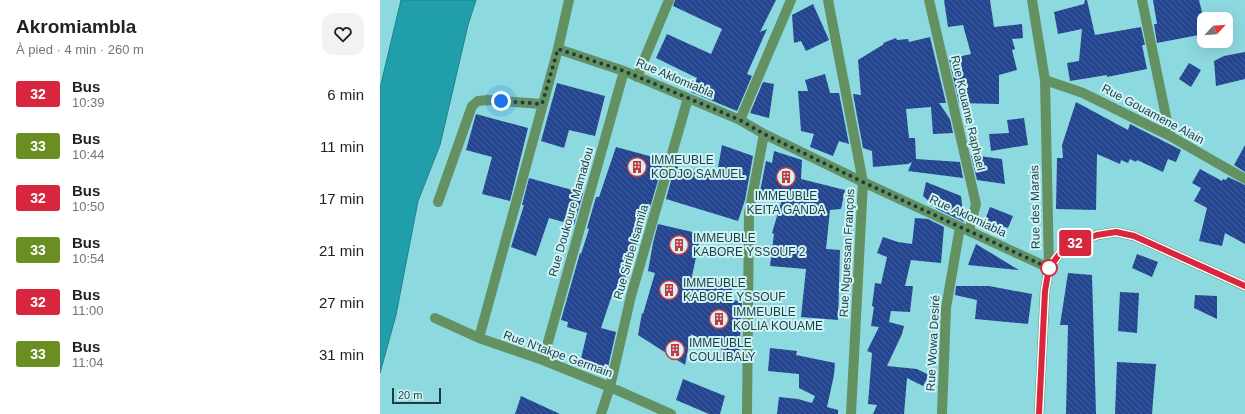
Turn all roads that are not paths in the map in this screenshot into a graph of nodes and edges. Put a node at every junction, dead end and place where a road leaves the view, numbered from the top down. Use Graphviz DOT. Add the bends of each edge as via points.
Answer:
graph roads {
  1 [pos="569,0"];
  2 [pos="669,0"];
  3 [pos="791,0"];
  4 [pos="828,0"];
  5 [pos="929,0"];
  6 [pos="1032,0"];
  7 [pos="1142,0"];
  8 [pos="558,49"];
  9 [pos="624,71"];
  10 [pos="637,77"];
  11 [pos="1045,80"];
  12 [pos="688,98"];
  13 [pos="542,104"];
  14 [pos="740,120"];
  15 [pos="764,134"];
  16 [pos="1170,136"];
  17 [pos="1245,179"];
  18 [pos="863,182"];
  19 [pos="438,202"];
  20 [pos="964,229"];
  21 [pos="1049,268"];
  22 [pos="1245,286"];
  23 [pos="435,318"];
  24 [pos="479,338"];
  25 [pos="543,360"];
  26 [pos="610,387"];
  27 [pos="601,414"];
  28 [pos="671,414"];
  29 [pos="747,414"];
  30 [pos="851,414"];
  31 [pos="942,414"];
  32 [pos="1039,414"];
  1 -- 8 [label="street"];
  2 -- 10 [label="street"];
  3 -- 14 [label="street"];
  4 -- 18 [label="street, Rue Nguessan François"];
  5 -- 20 [label="street, Rue Kouame Raphael" via="976,204"];
  6 -- 11 [label="street, Rue des Marais"];
  7 -- 16 [label="street"];
  8 -- 9 [label="street, Rue Aklomiabla"];
  8 -- 13 [label="street"];
  9 -- 10 [label="street, Rue Aklomiabla"];
  9 -- 25 [label="street, Rue Doukoure Mamadou"];
  10 -- 12 [label="street, Rue Aklomiabla"];
  11 -- 16 [label="street, Rue Gouamene Alain" via="1083,92"];
  11 -- 21 [label="street, Rue des Marais"];
  12 -- 14 [label="street, Rue Aklomiabla"];
  12 -- 26 [label="street, Rue Siribe Isamïla" via="631,296"];
  13 -- 19 [label="street" via="488,100 478,101 472,106"];
  13 -- 24 [label="street"];
  14 -- 15 [label="street, Rue Aklomiabla"];
  15 -- 18 [label="street, Rue Aklomiabla"];
  15 -- 29 [label="street" via="749,213"];
  16 -- 17 [label="street, Rue Gouamene Alain"];
  18 -- 20 [label="street, Rue Aklomiabla"];
  18 -- 30 [label="street, Rue Nguessan François"];
  20 -- 21 [label="street, Rue Aklomiabla"];
  20 -- 31 [label="street, Rue Wowa Desiré" via="946,308"];
  21 -- 22 [label="street" via="1061,252 1078,242 1116,232 1134,236"];
  21 -- 32 [label="street, Rue des Marais" via="1044,298"];
  23 -- 24 [label="street, Rue N'takpe Germain"];
  24 -- 25 [label="street, Rue N'takpe Germain"];
  25 -- 26 [label="street, Rue N'takpe Germain"];
  26 -- 27 [label="street, Rue Siribe Isamïla"];
  26 -- 28 [label="street, Rue N'takpe Germain"];
}
